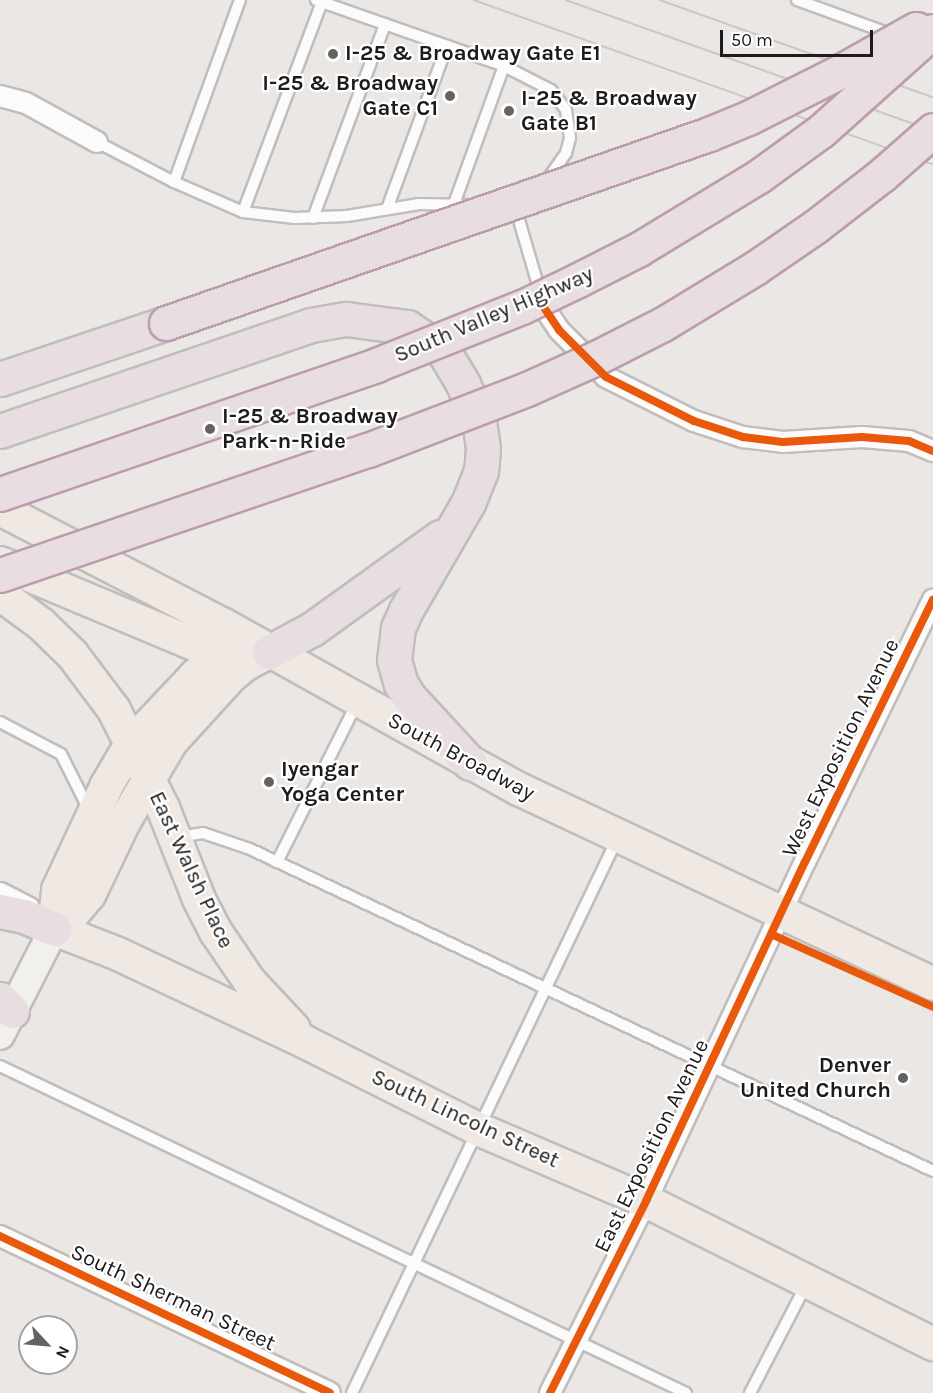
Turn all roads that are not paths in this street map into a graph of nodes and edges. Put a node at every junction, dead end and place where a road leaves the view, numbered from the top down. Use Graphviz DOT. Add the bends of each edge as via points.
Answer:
graph roads {
  1 [pos="240,0"];
  2 [pos="797,0"];
  3 [pos="319,1"];
  4 [pos="933,20"];
  5 [pos="385,24"];
  6 [pos="933,31"];
  7 [pos="447,46"];
  8 [pos="933,50"];
  9 [pos="504,66"];
  10 [pos="0,96"];
  11 [pos="933,130"];
  12 [pos="97,142"];
  13 [pos="174,182"];
  14 [pos="454,204"];
  15 [pos="387,209"];
  16 [pos="243,212"];
  17 [pos="313,218"];
  18 [pos="519,220"];
  19 [pos="545,309"];
  20 [pos="0,380"];
  21 [pos="0,431"];
  22 [pos="933,451"];
  23 [pos="0,494"];
  24 [pos="0,508"];
  25 [pos="453,526"];
  26 [pos="0,563"];
  27 [pos="0,575"];
  28 [pos="0,594"];
  29 [pos="933,599"];
  30 [pos="258,658"];
  31 [pos="358,701"];
  32 [pos="0,722"];
  33 [pos="131,744"];
  34 [pos="470,763"];
  35 [pos="149,779"];
  36 [pos="92,816"];
  37 [pos="618,837"];
  38 [pos="175,838"];
  39 [pos="277,862"];
  40 [pos="0,893"];
  41 [pos="0,911"];
  42 [pos="783,914"];
  43 [pos="54,929"];
  44 [pos="0,933"];
  45 [pos="933,984"];
  46 [pos="546,987"];
  47 [pos="4,1015"];
  48 [pos="307,1043"];
  49 [pos="711,1064"];
  50 [pos="0,1066"];
  51 [pos="478,1129"];
  52 [pos="933,1171"];
  53 [pos="646,1202"];
  54 [pos="0,1236"];
  55 [pos="414,1263"];
  56 [pos="808,1282"];
  57 [pos="577,1341"];
  58 [pos="933,1344"];
  59 [pos="330,1393"];
  60 [pos="352,1393"];
  61 [pos="550,1393"];
  62 [pos="686,1393"];
  63 [pos="750,1393"];
  1 -- 13 [label="lane"];
  2 -- 8 [label="lane"];
  3 -- 5 [label="lane"];
  3 -- 16 [label="lane"];
  4 -- 20 [label="highway, bridge" via="843,70 709,134"];
  5 -- 7 [label="lane"];
  5 -- 17 [label="lane"];
  6 -- 23 [label="highway, South Valley Highway, bridge" via="821,131 759,176 648,244 578,280 522,307 376,365"];
  7 -- 9 [label="lane"];
  7 -- 15 [label="lane"];
  9 -- 14 [label="lane"];
  9 -- 18 [label="lane" via="550,90 566,110 570,123 566,153"];
  10 -- 12 [label="street" via="26,103"];
  11 -- 27 [label="highway, bridge" via="882,175 755,268 663,324 596,358 368,450"];
  12 -- 13 [label="lane"];
  13 -- 16 [label="lane"];
  14 -- 15 [label="lane"];
  14 -- 18 [label="lane"];
  15 -- 17 [label="lane"];
  16 -- 17 [label="lane"];
  18 -- 19 [label="lane"];
  19 -- 22 [label="street" via="559,330 606,377 694,420 743,437 783,442 862,437 909,441"];
  21 -- 25 [label="highway" via="311,325 346,319 407,327 444,352 479,420 483,449 477,485"];
  24 -- 30 [label="main road, South Broadway"];
  25 -- 30 [label="highway" via="312,629"];
  25 -- 34 [label="highway" via="398,628 394,660 409,697"];
  26 -- 30 [label="main road" via="196,645"];
  28 -- 33 [label="main road" via="41,624 72,654 114,710"];
  29 -- 42 [label="street, West Exposition Avenue"];
  30 -- 31 [label="main road, South Broadway"];
  30 -- 33 [label="main road" via="208,668 196,675"];
  30 -- 35 [label="main road" via="193,714"];
  31 -- 34 [label="main road, South Broadway"];
  31 -- 39 [label="lane"];
  32 -- 36 [label="lane" via="61,754"];
  33 -- 35 [label="main road, East Walsh Place"];
  33 -- 36 [label="main road"];
  34 -- 37 [label="main road, South Broadway"];
  35 -- 38 [label="main road, East Walsh Place"];
  35 -- 43 [label="main road" via="89,895"];
  36 -- 43 [label="main road" via="58,890"];
  37 -- 42 [label="main road, South Broadway"];
  37 -- 46 [label="lane"];
  38 -- 39 [label="lane" via="203,833"];
  38 -- 48 [label="main road, East Walsh Place" via="199,899 230,956"];
  39 -- 46 [label="lane"];
  40 -- 43 [label="street, South Lincoln Street" via="27,906"];
  41 -- 43 [label="highway"];
  42 -- 45 [label="main road, South Broadway"];
  42 -- 49 [label="street, East Exposition Avenue"];
  43 -- 44 [label="highway"];
  43 -- 47 [label="street"];
  43 -- 48 [label="main road, South Lincoln Street" via="116,953"];
  46 -- 49 [label="lane"];
  46 -- 51 [label="lane"];
  48 -- 51 [label="main road, South Lincoln Street"];
  49 -- 52 [label="lane"];
  49 -- 53 [label="street, East Exposition Avenue"];
  50 -- 55 [label="lane"];
  51 -- 53 [label="main road, South Lincoln Street"];
  51 -- 55 [label="lane"];
  53 -- 56 [label="main road, South Lincoln Street"];
  53 -- 57 [label="street, East Exposition Avenue"];
  54 -- 59 [label="street, South Sherman Street"];
  55 -- 57 [label="lane"];
  55 -- 60 [label="lane"];
  56 -- 58 [label="main road, South Lincoln Street"];
  56 -- 63 [label="lane"];
  57 -- 61 [label="street, East Exposition Avenue"];
  57 -- 62 [label="lane"];
}
